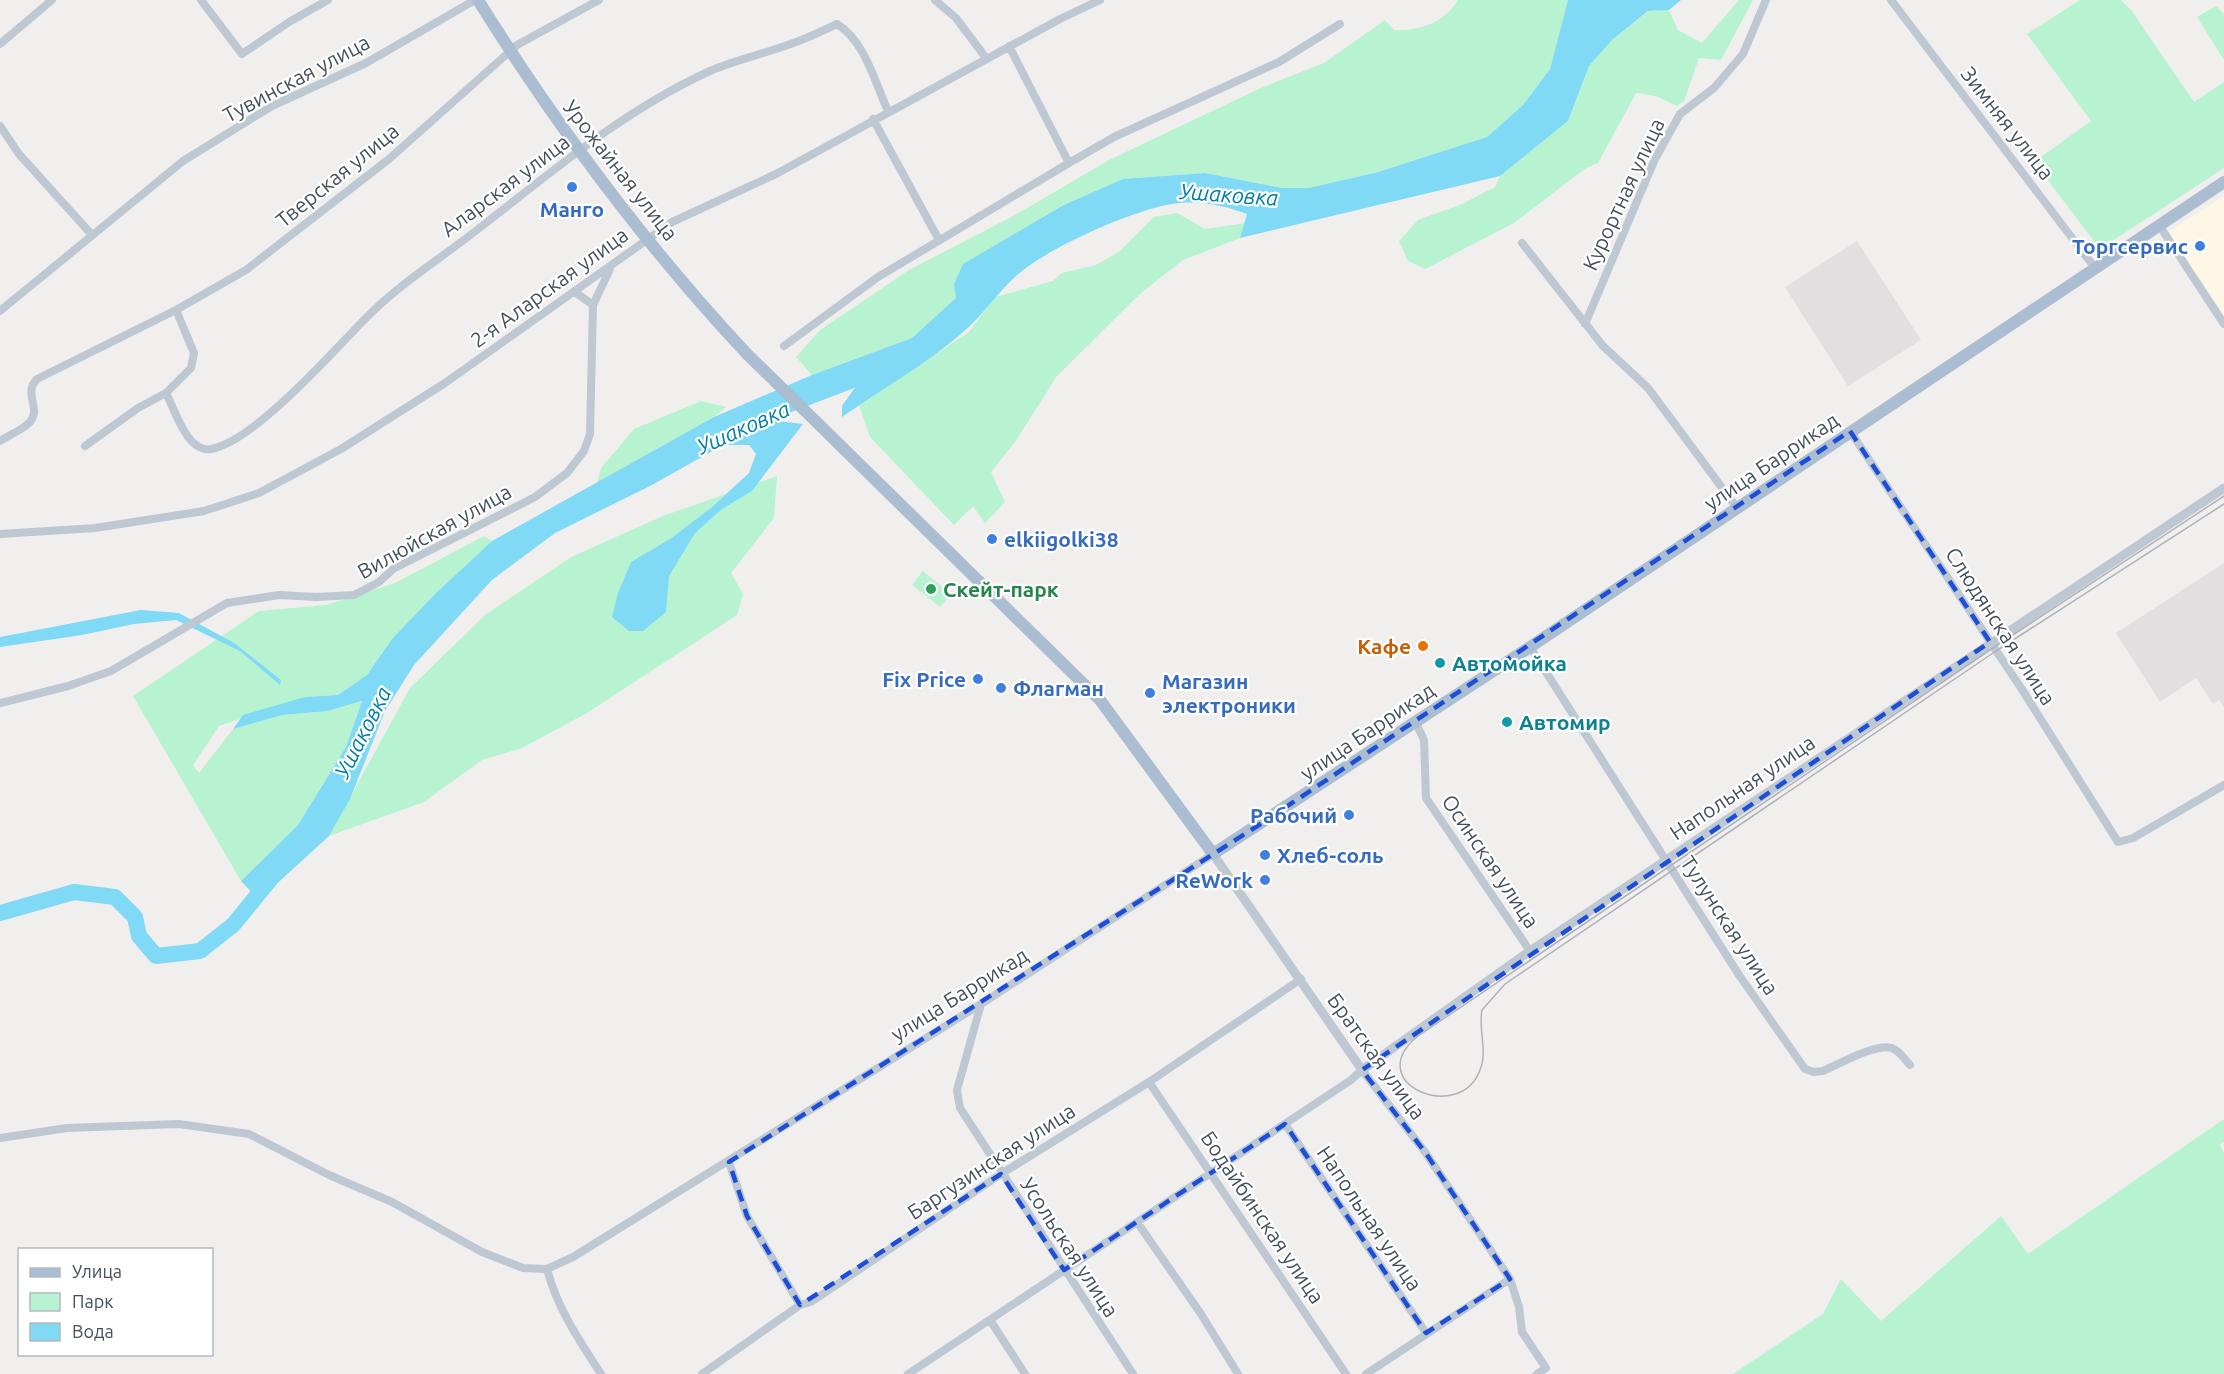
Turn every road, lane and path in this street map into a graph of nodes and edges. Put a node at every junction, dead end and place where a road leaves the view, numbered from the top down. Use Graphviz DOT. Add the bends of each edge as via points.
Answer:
graph roads {
  1 [pos="52,0"];
  2 [pos="201,0"];
  3 [pos="328,0"];
  4 [pos="477,0"];
  5 [pos="599,0"];
  6 [pos="935,0"];
  7 [pos="1100,0"];
  8 [pos="1766,0"];
  9 [pos="1891,0"];
  10 [pos="1340,24"];
  11 [pos="0,44"];
  12 [pos="1009,46"];
  13 [pos="510,51"];
  14 [pos="986,58"];
  15 [pos="888,111"];
  16 [pos="873,119"];
  17 [pos="0,126"];
  18 [pos="579,150"];
  19 [pos="1069,163"];
  20 [pos="2224,182"];
  21 [pos="2159,225"];
  22 [pos="92,235"];
  23 [pos="649,237"];
  24 [pos="939,240"];
  25 [pos="1522,243"];
  26 [pos="610,267"];
  27 [pos="2095,268"];
  28 [pos="575,292"];
  29 [pos="593,305"];
  30 [pos="176,310"];
  31 [pos="0,311"];
  32 [pos="1585,324"];
  33 [pos="2224,324"];
  34 [pos="784,346"];
  35 [pos="166,393"];
  36 [pos="1850,431"];
  37 [pos="0,441"];
  38 [pos="85,446"];
  39 [pos="2224,488"];
  40 [pos="1737,508"];
  41 [pos="0,534"];
  42 [pos="1990,642"];
  43 [pos="1530,648"];
  44 [pos="0,703"];
  45 [pos="1415,721"];
  46 [pos="2224,785"];
  47 [pos="1213,854"];
  48 [pos="1666,860"];
  49 [pos="1530,951"];
  50 [pos="1301,980"];
  51 [pos="981,1004"];
  52 [pos="1910,1065"];
  53 [pos="1362,1070"];
  54 [pos="1149,1082"];
  55 [pos="1284,1124"];
  56 [pos="0,1138"];
  57 [pos="729,1162"];
  58 [pos="1212,1172"];
  59 [pos="1001,1174"];
  60 [pos="1137,1222"];
  61 [pos="547,1269"];
  62 [pos="1064,1270"];
  63 [pos="1510,1279"];
  64 [pos="800,1305"];
  65 [pos="990,1320"];
  66 [pos="1426,1333"];
  67 [pos="918,1371"];
  68 [pos="600,1374"];
  69 [pos="704,1374"];
  70 [pos="908,1374"];
  71 [pos="1026,1374"];
  72 [pos="1133,1374"];
  73 [pos="1238,1374"];
  74 [pos="1346,1374"];
  75 [pos="1366,1374"];
  76 [pos="1537,1374"];
  1 -- 11 [label="street"];
  2 -- 3 [label="street" via="242,54"];
  4 -- 13 [label="main road, Урожайная улица"];
  4 -- 22 [label="street, Тувинская улица" via="366,63 252,118 183,161"];
  5 -- 13 [label="street, Тверская улица"];
  6 -- 14 [label="street" via="956,18"];
  7 -- 12 [label="street, 2-я Аларская улица"];
  8 -- 32 [label="street, Курортная улица" via="1743,54 1714,88 1680,114 1655,159"];
  9 -- 27 [label="street, Зимняя улица"];
  10 -- 19 [label="street" via="1279,62 1114,137"];
  12 -- 14 [label="street, 2-я Аларская улица"];
  12 -- 19 [label="street"];
  13 -- 18 [label="main road, Урожайная улица"];
  13 -- 30 [label="street, Тверская улица" via="389,159 246,270"];
  14 -- 15 [label="street, 2-я Аларская улица"];
  15 -- 16 [label="street, 2-я Аларская улица"];
  15 -- 18 [label="street, Аларская улица" via="858,45 848,30 837,24 796,43 711,70 647,105"];
  16 -- 23 [label="street, 2-я Аларская улица" via="776,174 680,218"];
  16 -- 24 [label="street"];
  17 -- 22 [label="street" via="19,154"];
  18 -- 23 [label="main road, Урожайная улица"];
  18 -- 35 [label="street, Аларская улица" via="381,302 291,396 233,441 210,449 198,448"];
  19 -- 24 [label="street"];
  20 -- 21 [label="main road, улица Баррикад"];
  21 -- 27 [label="main road, улица Баррикад"];
  21 -- 33 [label="street"];
  22 -- 31 [label="street, Тувинская улица"];
  23 -- 26 [label="street, 2-я Аларская улица"];
  23 -- 47 [label="main road, Урожайная улица" via="698,301 747,354 1100,700"];
  24 -- 34 [label="street" via="878,277"];
  25 -- 32 [label="street, Курортная улица"];
  26 -- 28 [label="street, 2-я Аларская улица"];
  26 -- 29 [label="street"];
  27 -- 36 [label="main road, улица Баррикад"];
  28 -- 29 [label="street"];
  28 -- 41 [label="street, 2-я Аларская улица" via="379,425 259,493 204,511 106,526"];
  29 -- 44 [label="street, Вилюйская улица" via="590,434 584,451 567,472 535,497 393,570 354,595 243,598 216,608 100,674"];
  30 -- 35 [label="street" via="194,353 191,368"];
  30 -- 37 [label="street, Тверская улица" via="37,379 29,394 34,416"];
  32 -- 40 [label="street, Курортная улица" via="1648,388"];
  35 -- 38 [label="street"];
  36 -- 40 [label="main road, улица Баррикад"];
  36 -- 42 [label="street, Слюдянская улица"];
  39 -- 42 [label="street, Напольная улица"];
  40 -- 43 [label="main road, улица Баррикад"];
  42 -- 46 [label="street, Слюдянская улица" via="2118,843"];
  42 -- 48 [label="street, Напольная улица"];
  43 -- 45 [label="main road, улица Баррикад"];
  43 -- 48 [label="street, Тулунская улица"];
  45 -- 47 [label="main road, улица Баррикад"];
  45 -- 49 [label="street, Осинская улица" via="1424,740 1426,798"];
  47 -- 50 [label="street, Братская улица"];
  47 -- 51 [label="street, улица Баррикад"];
  48 -- 49 [label="street, Напольная улица"];
  48 -- 52 [label="street, Тулунская улица" via="1805,1069 1823,1071 1879,1047 1899,1052"];
  49 -- 53 [label="street, Напольная улица"];
  50 -- 53 [label="street, Братская улица"];
  50 -- 54 [label="street, Баргузинская улица"];
  51 -- 57 [label="street, улица Баррикад"];
  51 -- 59 [label="street, Усольская улица" via="957,1090 960,1108"];
  53 -- 55 [label="street, Напольная улица"];
  53 -- 63 [label="street, Братская улица" via="1425,1152"];
  54 -- 58 [label="street, Бодайбинская улица"];
  54 -- 59 [label="street, Баргузинская улица"];
  55 -- 58 [label="street, Напольная улица"];
  55 -- 66 [label="street, Напольная улица"];
  56 -- 61 [label="street" via="67,1128 179,1124 249,1134 328,1175 392,1202 482,1252 523,1268"];
  57 -- 61 [label="street, улица Баррикад"];
  57 -- 64 [label="street" via="747,1216"];
  58 -- 60 [label="street, Напольная улица"];
  58 -- 74 [label="street, Бодайбинская улица"];
  59 -- 62 [label="street, Усольская улица"];
  59 -- 64 [label="street, Баргузинская улица" via="811,1302"];
  60 -- 62 [label="street, Напольная улица"];
  60 -- 73 [label="street"];
  61 -- 68 [label="street" via="570,1326"];
  62 -- 65 [label="street, Напольная улица"];
  62 -- 72 [label="street, Усольская улица"];
  63 -- 66 [label="street"];
  63 -- 76 [label="street, Братская улица" via="1522,1332 1546,1368"];
  64 -- 69 [label="street, Баргузинская улица"];
  65 -- 67 [label="street, Напольная улица"];
  65 -- 71 [label="street"];
  66 -- 75 [label="street"];
  67 -- 70 [label="street, Напольная улица"];
}
